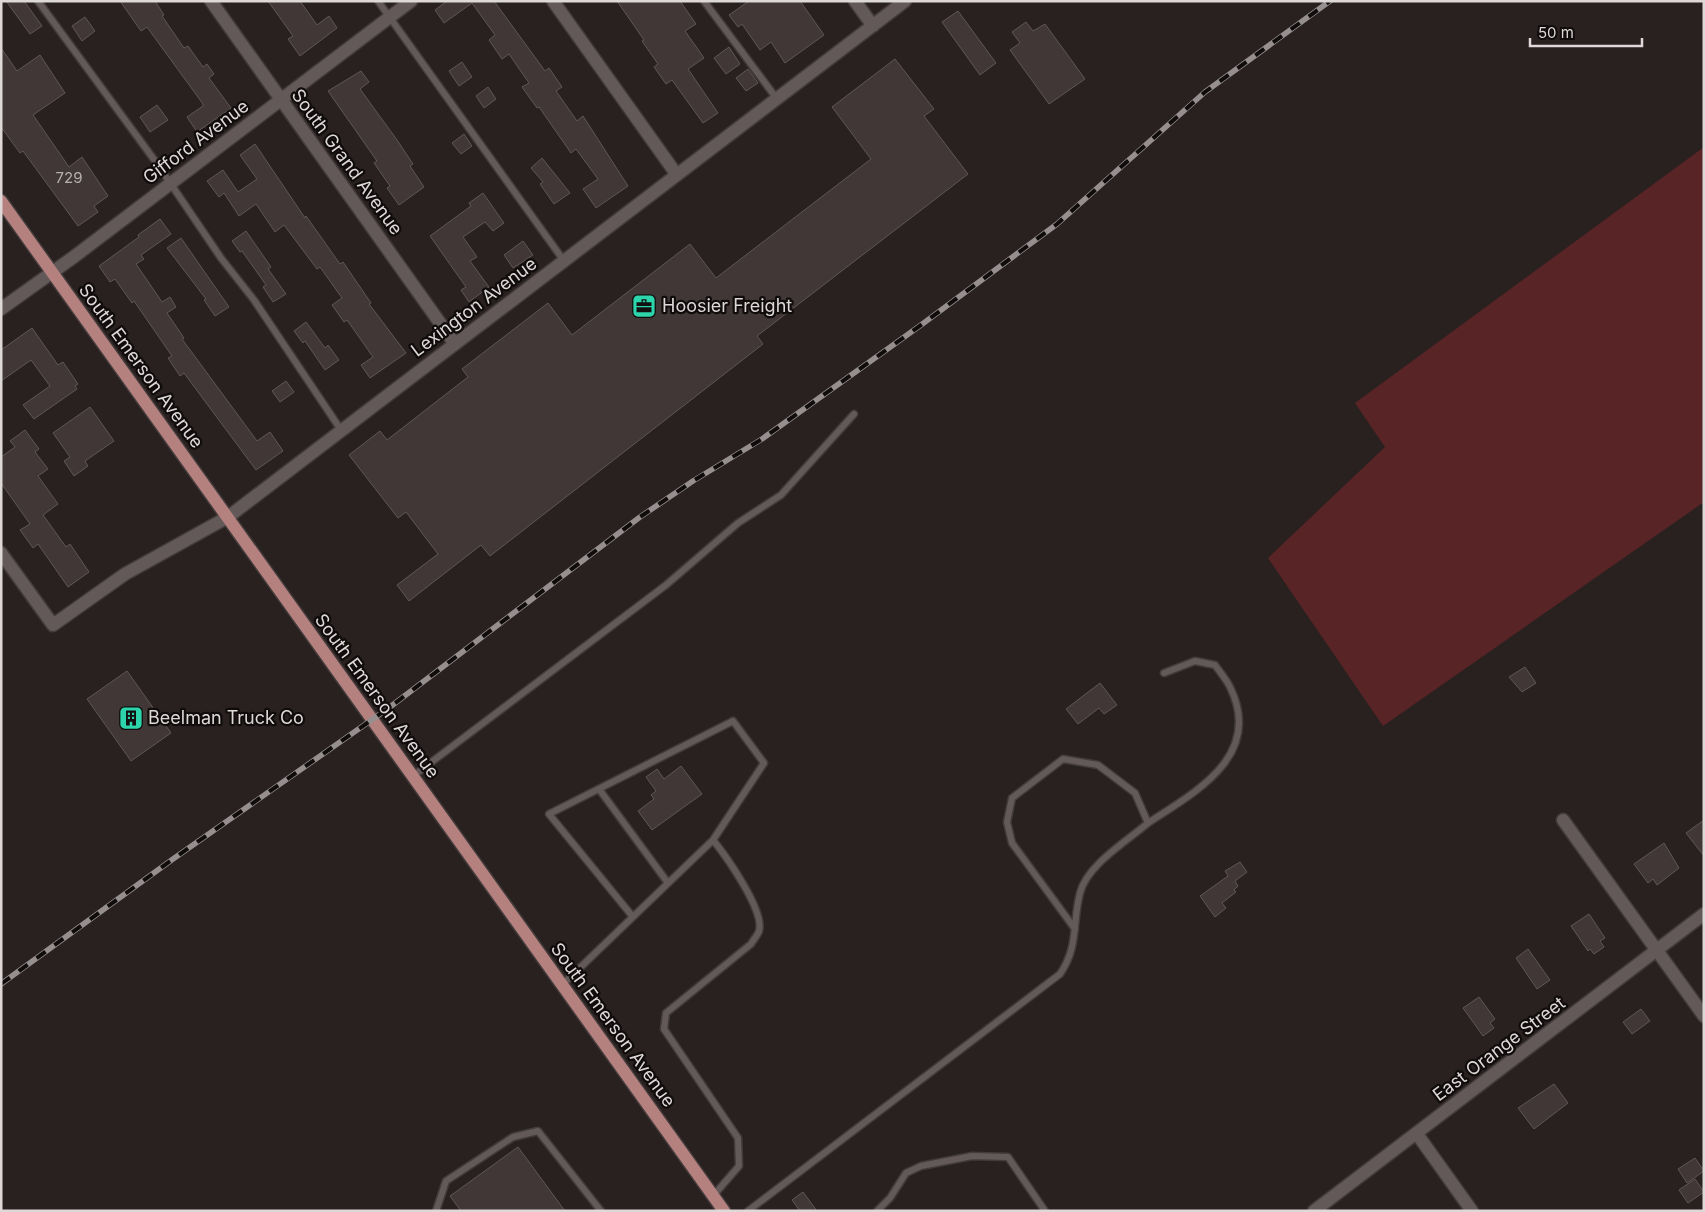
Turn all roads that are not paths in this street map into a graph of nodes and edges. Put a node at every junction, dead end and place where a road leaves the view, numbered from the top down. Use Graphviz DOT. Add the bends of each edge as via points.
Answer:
graph roads {
  1 [pos="38,1"];
  2 [pos="211,1"];
  3 [pos="378,1"];
  4 [pos="411,1"];
  5 [pos="554,1"];
  6 [pos="704,1"];
  7 [pos="855,1"];
  8 [pos="905,1"];
  9 [pos="390,18"];
  10 [pos="873,26"];
  11 [pos="776,99"];
  12 [pos="281,100"];
  13 [pos="677,175"];
  14 [pos="170,184"];
  15 [pos="1,201"];
  16 [pos="564,260"];
  17 [pos="53,273"];
  18 [pos="1,309"];
  19 [pos="455,344"];
  20 [pos="854,414"];
  21 [pos="341,430"];
  22 [pos="228,517"];
  23 [pos="1,553"];
  24 [pos="1164,673"];
  25 [pos="413,776"];
  26 [pos="599,789"];
  27 [pos="1563,820"];
  28 [pos="1148,823"];
  29 [pos="713,840"];
  30 [pos="668,883"];
  31 [pos="1704,914"];
  32 [pos="633,916"];
  33 [pos="1076,929"];
  34 [pos="1657,950"];
  35 [pos="562,985"];
  36 [pos="1704,1016"];
  37 [pos="1416,1134"];
  38 [pos="713,1196"];
  39 [pos="436,1211"];
  40 [pos="601,1211"];
  41 [pos="724,1211"];
  42 [pos="748,1211"];
  43 [pos="877,1211"];
  44 [pos="1045,1211"];
  45 [pos="1314,1211"];
  46 [pos="1472,1211"];
  1 -- 14 [label="lane"];
  2 -- 12 [label="street, South Grand Avenue"];
  3 -- 9 [label="lane"];
  4 -- 9 [label="street, Gifford Avenue"];
  5 -- 13 [label="street"];
  6 -- 11 [label="lane"];
  7 -- 10 [label="street"];
  8 -- 10 [label="street, Lexington Avenue"];
  9 -- 12 [label="street, Gifford Avenue"];
  9 -- 16 [label="lane"];
  10 -- 11 [label="street, Lexington Avenue"];
  11 -- 13 [label="street, Lexington Avenue"];
  12 -- 14 [label="street, Gifford Avenue"];
  12 -- 19 [label="street, South Grand Avenue"];
  13 -- 16 [label="street, Lexington Avenue"];
  14 -- 17 [label="street, Gifford Avenue"];
  14 -- 21 [label="lane" via="254,300"];
  15 -- 17 [label="main road, South Emerson Avenue"];
  16 -- 19 [label="street, Lexington Avenue"];
  17 -- 18 [label="street, Gifford Avenue"];
  17 -- 22 [label="main road, South Emerson Avenue"];
  19 -- 21 [label="street, Lexington Avenue"];
  20 -- 25 [label="lane" via="781,495 738,523 666,585"];
  21 -- 22 [label="street, Lexington Avenue"];
  22 -- 23 [label="street, Lexington Avenue" via="125,574 53,625"];
  22 -- 25 [label="main road, South Emerson Avenue"];
  24 -- 28 [label="lane" via="1195,661 1215,665 1231,688 1239,717 1236,743 1227,761 1206,785"];
  25 -- 35 [label="main road, South Emerson Avenue"];
  26 -- 29 [label="lane" via="733,721 764,763"];
  26 -- 30 [label="lane"];
  26 -- 32 [label="lane" via="550,814"];
  27 -- 34 [label="street"];
  28 -- 33 [label="lane" via="1086,878 1080,893"];
  28 -- 33 [label="lane" via="1135,793 1098,765 1089,763 1062,759 1012,798 1007,822 1012,843"];
  29 -- 30 [label="lane"];
  29 -- 38 [label="lane" via="735,871 759,916 760,930 751,944 666,1013 664,1029 738,1138 739,1166"];
  30 -- 32 [label="lane"];
  31 -- 34 [label="street, East Orange Street"];
  32 -- 35 [label="lane"];
  33 -- 42 [label="lane" via="1070,960 1060,974"];
  34 -- 36 [label="street"];
  34 -- 37 [label="street, East Orange Street"];
  35 -- 38 [label="main road, South Emerson Avenue"];
  37 -- 45 [label="street, East Orange Street"];
  37 -- 46 [label="street"];
  38 -- 41 [label="main road, South Emerson Avenue"];
  39 -- 40 [label="lane" via="446,1181 513,1137 538,1131"];
  43 -- 44 [label="lane" via="906,1174 921,1166 972,1156 1008,1157"];
}
